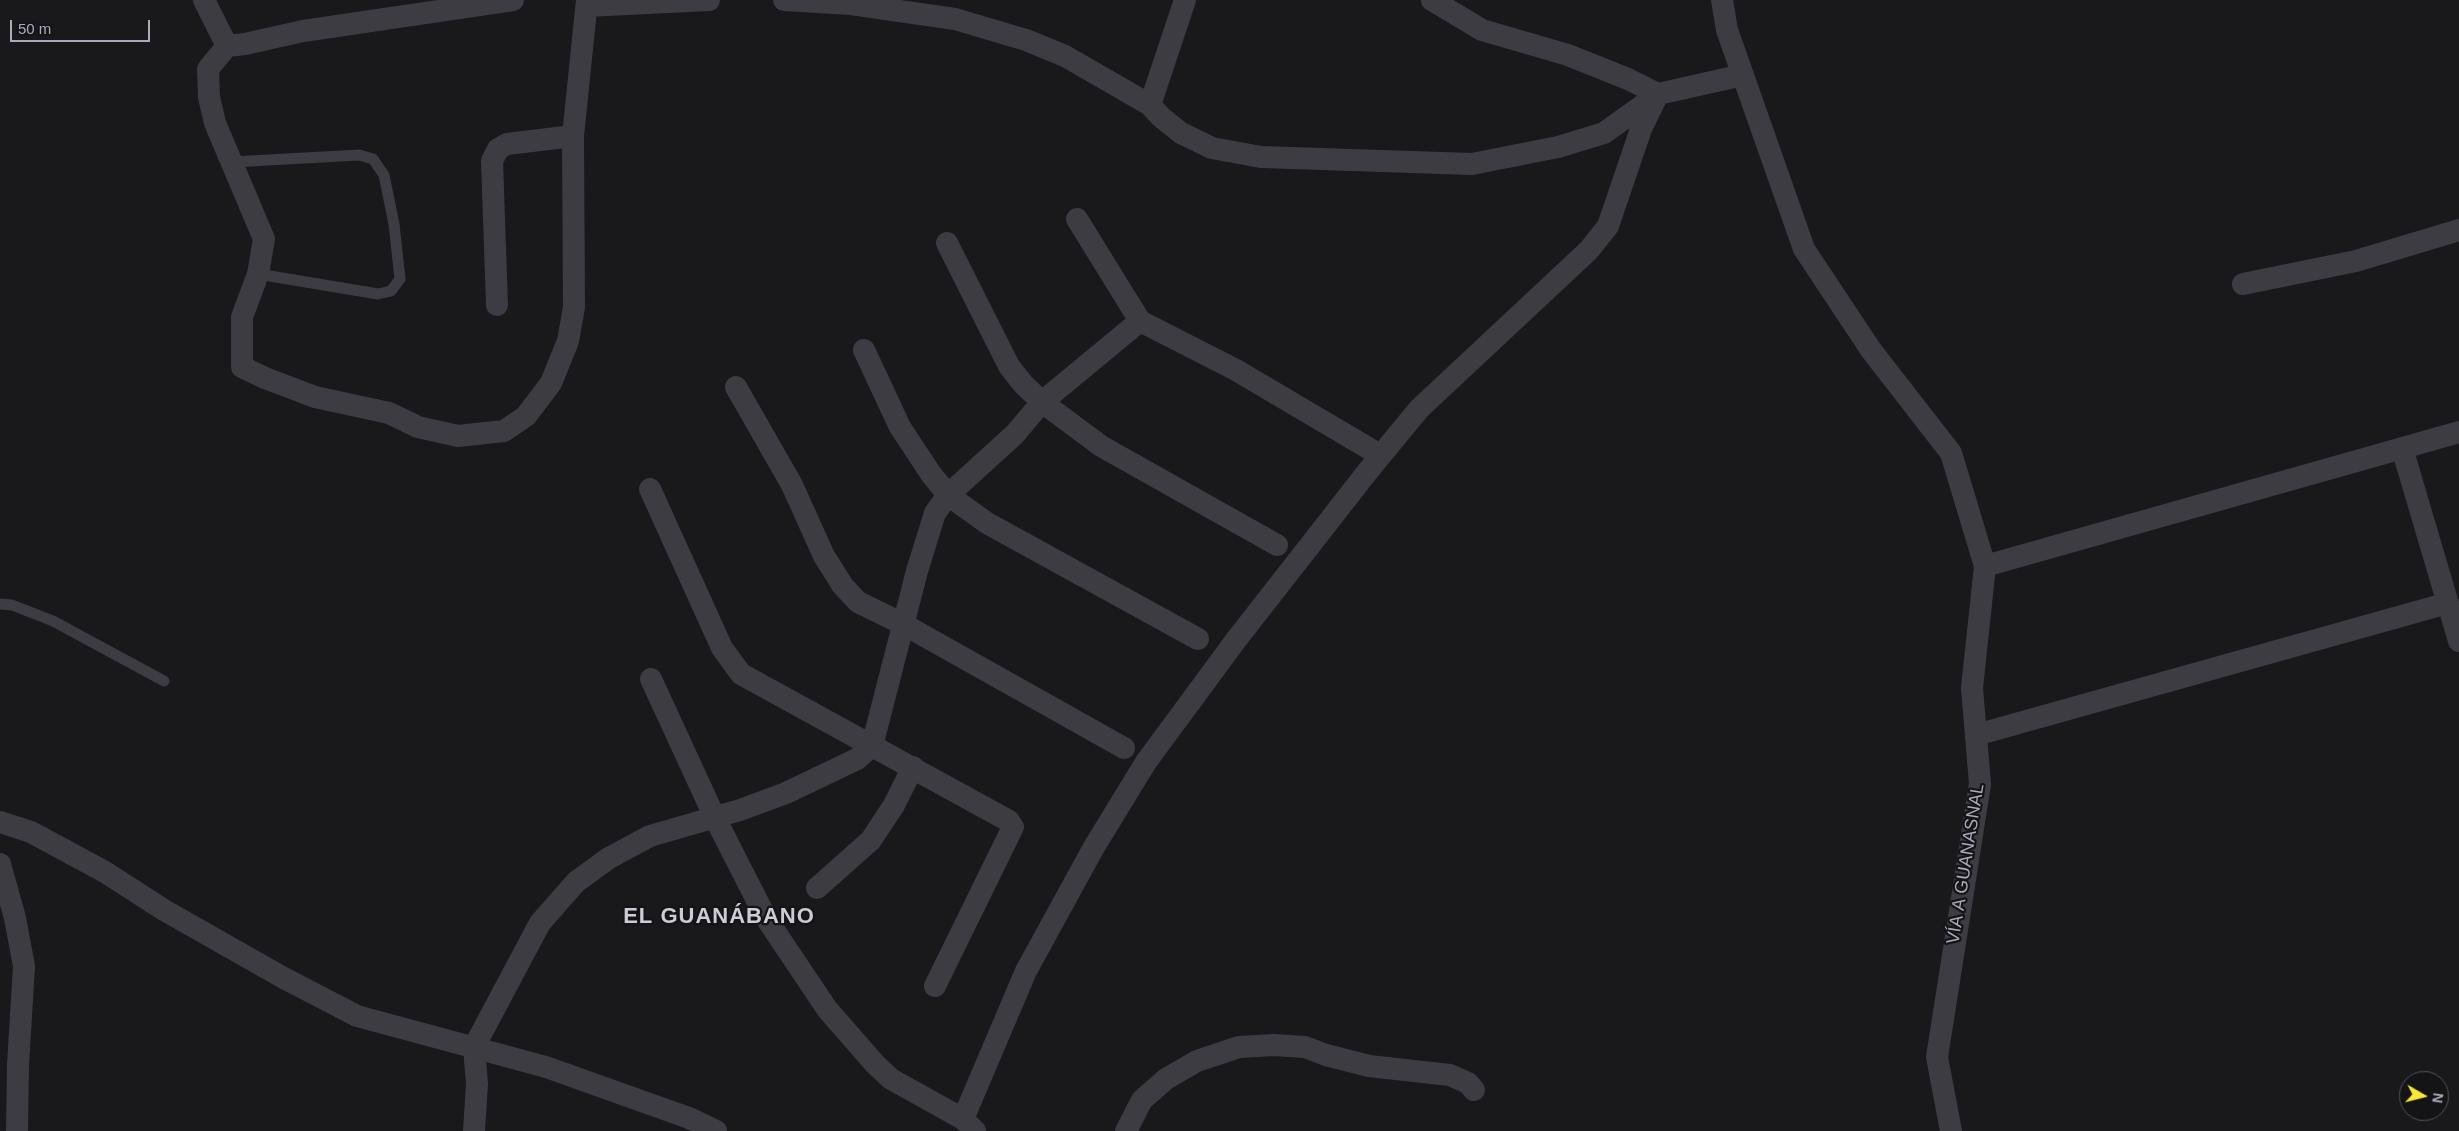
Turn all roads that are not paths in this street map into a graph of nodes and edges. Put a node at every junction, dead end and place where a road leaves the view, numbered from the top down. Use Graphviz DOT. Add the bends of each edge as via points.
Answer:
graph roads {
  1 [pos="204,0"];
  2 [pos="512,0"];
  3 [pos="709,0"];
  4 [pos="784,0"];
  5 [pos="1185,0"];
  6 [pos="1432,0"];
  7 [pos="1722,0"];
  8 [pos="587,3"];
  9 [pos="227,46"];
  10 [pos="1743,75"];
  11 [pos="1658,94"];
  12 [pos="1150,105"];
  13 [pos="573,136"];
  14 [pos="232,162"];
  15 [pos="1077,219"];
  16 [pos="2459,230"];
  17 [pos="947,243"];
  18 [pos="258,274"];
  19 [pos="2244,284"];
  20 [pos="496,305"];
  21 [pos="1140,321"];
  22 [pos="864,350"];
  23 [pos="736,387"];
  24 [pos="1042,402"];
  25 [pos="2459,432"];
  26 [pos="2402,448"];
  27 [pos="1380,455"];
  28 [pos="650,489"];
  29 [pos="948,495"];
  30 [pos="1277,545"];
  31 [pos="1985,566"];
  32 [pos="2448,603"];
  33 [pos="0,604"];
  34 [pos="903,624"];
  35 [pos="1198,640"];
  36 [pos="2459,641"];
  37 [pos="652,679"];
  38 [pos="164,681"];
  39 [pos="1976,735"];
  40 [pos="872,746"];
  41 [pos="1124,748"];
  42 [pos="913,767"];
  43 [pos="715,818"];
  44 [pos="0,822"];
  45 [pos="0,864"];
  46 [pos="818,888"];
  47 [pos="935,986"];
  48 [pos="474,1047"];
  49 [pos="1474,1090"];
  50 [pos="969,1125"];
  51 [pos="17,1131"];
  52 [pos="474,1131"];
  53 [pos="716,1131"];
  54 [pos="1126,1131"];
  55 [pos="1951,1131"];
  1 -- 9 [label="street"];
  2 -- 9 [label="street" via="303,30"];
  3 -- 8 [label="street"];
  4 -- 12 [label="street" via="851,4 955,19 1026,40 1065,56"];
  5 -- 12 [label="street"];
  6 -- 11 [label="street" via="1482,30 1568,55"];
  7 -- 10 [label="street" via="1727,30"];
  8 -- 13 [label="street"];
  9 -- 14 [label="street" via="208,70 209,97 215,123"];
  10 -- 11 [label="street"];
  10 -- 31 [label="street" via="1804,249 1871,350 1951,453"];
  11 -- 12 [label="street" via="1604,133 1558,147 1472,164 1261,157 1212,148 1181,133"];
  11 -- 27 [label="street" via="1632,155 1608,226 1589,250 1418,409"];
  13 -- 18 [label="street" via="574,307 568,341 551,383 526,416 504,431 458,436 418,427 389,413 315,397 242,366 242,317"];
  13 -- 20 [label="street" via="507,144 498,149 492,161"];
  14 -- 18 [label="street" via="264,238"];
  14 -- 18 [label="lane" via="359,156 373,159 384,175 400,279 391,291 378,294"];
  15 -- 21 [label="street"];
  16 -- 19 [label="street" via="2356,261"];
  17 -- 24 [label="street" via="1008,366"];
  21 -- 24 [label="street"];
  21 -- 27 [label="street" via="1236,370"];
  22 -- 29 [label="street" via="900,427"];
  23 -- 34 [label="street" via="792,485 824,556 843,586 858,602"];
  24 -- 29 [label="street" via="1015,434"];
  24 -- 30 [label="street" via="1101,446"];
  25 -- 26 [label="street"];
  26 -- 31 [label="street"];
  26 -- 32 [label="street"];
  27 -- 50 [label="street" via="1146,762 1094,847 1026,971"];
  28 -- 40 [label="street" via="722,648 741,674"];
  29 -- 34 [label="street" via="935,513"];
  29 -- 35 [label="street" via="987,523"];
  31 -- 39 [label="street, VÍA A GUANASNAL" via="1972,688"];
  32 -- 36 [label="street"];
  32 -- 39 [label="street"];
  33 -- 38 [label="lane" via="12,605 53,622"];
  34 -- 40 [label="street"];
  34 -- 41 [label="street"];
  37 -- 43 [label="street"];
  39 -- 55 [label="street, VÍA A GUANASNAL" via="1980,784 1937,1058"];
  40 -- 42 [label="street"];
  40 -- 43 [label="street" via="835,771 786,793"];
  42 -- 46 [label="street" via="871,840"];
  42 -- 47 [label="street" via="1009,820 1013,827"];
  43 -- 48 [label="street" via="650,836 609,858 576,882 540,923"];
  43 -- 50 [label="street" via="766,918 827,1009 891,1079"];
  44 -- 48 [label="street" via="31,832 88,862 164,910 357,1016"];
  45 -- 51 [label="street" via="24,966"];
  48 -- 52 [label="street" via="477,1084"];
  48 -- 53 [label="street" via="546,1067 689,1118"];
  49 -- 54 [label="street" via="1468,1083 1450,1075 1369,1066 1305,1047 1239,1047 1197,1061 1166,1079 1142,1100"];
}
